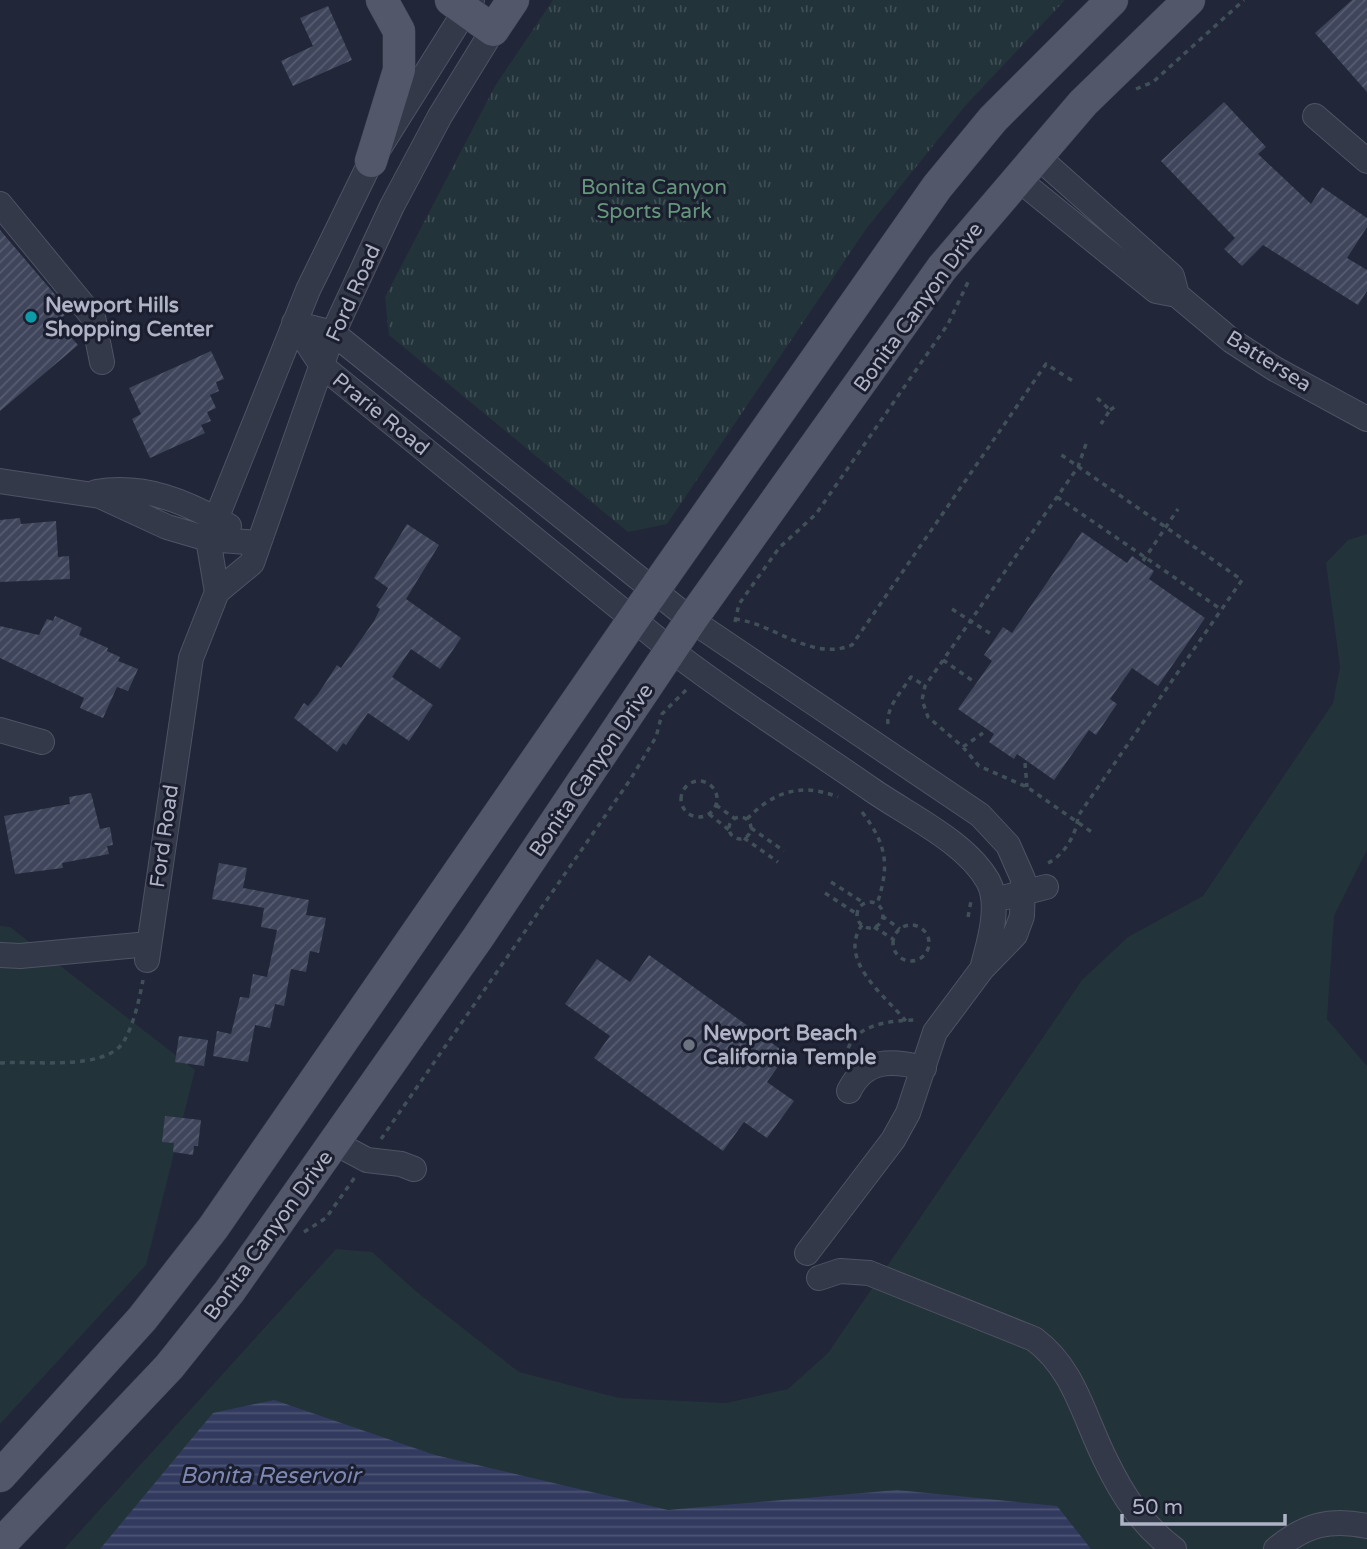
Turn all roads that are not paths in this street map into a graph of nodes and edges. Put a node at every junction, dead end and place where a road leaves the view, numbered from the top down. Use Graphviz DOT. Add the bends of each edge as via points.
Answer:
graph roads {
  1 [pos="382,0"];
  2 [pos="1112,0"];
  3 [pos="1189,0"];
  4 [pos="463,3"];
  5 [pos="502,9"];
  6 [pos="1315,116"];
  7 [pos="371,160"];
  8 [pos="1367,161"];
  9 [pos="1027,168"];
  10 [pos="0,204"];
  11 [pos="295,323"];
  12 [pos="334,333"];
  13 [pos="102,362"];
  14 [pos="322,366"];
  15 [pos="1367,419"];
  16 [pos="0,481"];
  17 [pos="212,529"];
  18 [pos="259,543"];
  19 [pos="655,589"];
  20 [pos="217,592"];
  21 [pos="635,617"];
  22 [pos="691,620"];
  23 [pos="671,650"];
  24 [pos="0,730"];
  25 [pos="43,742"];
  26 [pos="1045,876"];
  27 [pos="1022,894"];
  28 [pos="986,898"];
  29 [pos="0,955"];
  30 [pos="982,969"];
  31 [pos="924,1068"];
  32 [pos="850,1079"];
  33 [pos="335,1143"];
  34 [pos="414,1169"];
  35 [pos="807,1253"];
  36 [pos="819,1278"];
  37 [pos="0,1476"];
  38 [pos="1367,1526"];
  39 [pos="0,1545"];
  40 [pos="1174,1549"];
  41 [pos="1276,1549"];
  1 -- 7 [label="main road" via="399,31 399,70"];
  2 -- 19 [label="main road" via="993,119 937,187"];
  3 -- 9 [label="main road, Bonita Canyon Drive" via="1083,103"];
  4 -- 5 [label="main road"];
  4 -- 7 [label="street, Ford Road"];
  5 -- 12 [label="street, Ford Road" via="391,206"];
  6 -- 8 [label="street"];
  7 -- 11 [label="street, Ford Road"];
  9 -- 15 [label="street, Battersea" via="1156,291 1177,295 1232,341"];
  9 -- 22 [label="main road, Bonita Canyon Drive" via="942,268"];
  10 -- 13 [label="street" via="93,317"];
  11 -- 12 [label="street, Prarie Road"];
  11 -- 14 [label="street, Prarie Road"];
  11 -- 17 [label="street, Ford Road"];
  12 -- 14 [label="street, Ford Road"];
  12 -- 19 [label="street, Prarie Road"];
  14 -- 18 [label="street, Ford Road"];
  14 -- 21 [label="street, Prarie Road"];
  16 -- 17 [label="street" via="88,493 125,487 195,507"];
  17 -- 18 [label="street"];
  17 -- 20 [label="street"];
  18 -- 20 [label="street, Ford Road" via="252,563"];
  19 -- 21 [label="main road"];
  19 -- 22 [label="street, Prarie Road"];
  20 -- 29 [label="street, Ford Road" via="191,658 148,952"];
  21 -- 23 [label="street, Prarie Road"];
  21 -- 37 [label="main road" via="221,1218 142,1319"];
  22 -- 23 [label="main road, Bonita Canyon Drive"];
  22 -- 27 [label="street, Prarie Road" via="980,815 1008,845 1023,879"];
  23 -- 28 [label="street, Prarie Road" via="969,857 988,882"];
  23 -- 33 [label="main road, Bonita Canyon Drive"];
  24 -- 25 [label="street"];
  26 -- 27 [label="street"];
  27 -- 28 [label="street"];
  27 -- 30 [label="street" via="1015,935"];
  28 -- 30 [label="street"];
  30 -- 31 [label="street" via="935,1032"];
  31 -- 32 [label="street" via="876,1063"];
  31 -- 35 [label="street" via="893,1140"];
  33 -- 34 [label="street" via="367,1160"];
  33 -- 39 [label="main road, Bonita Canyon Drive" via="229,1292 169,1367"];
  36 -- 40 [label="street" via="839,1271 869,1273 1034,1339 1049,1350 1069,1376 1105,1461 1135,1513"];
  38 -- 41 [label="street" via="1336,1521 1314,1525"];
}
